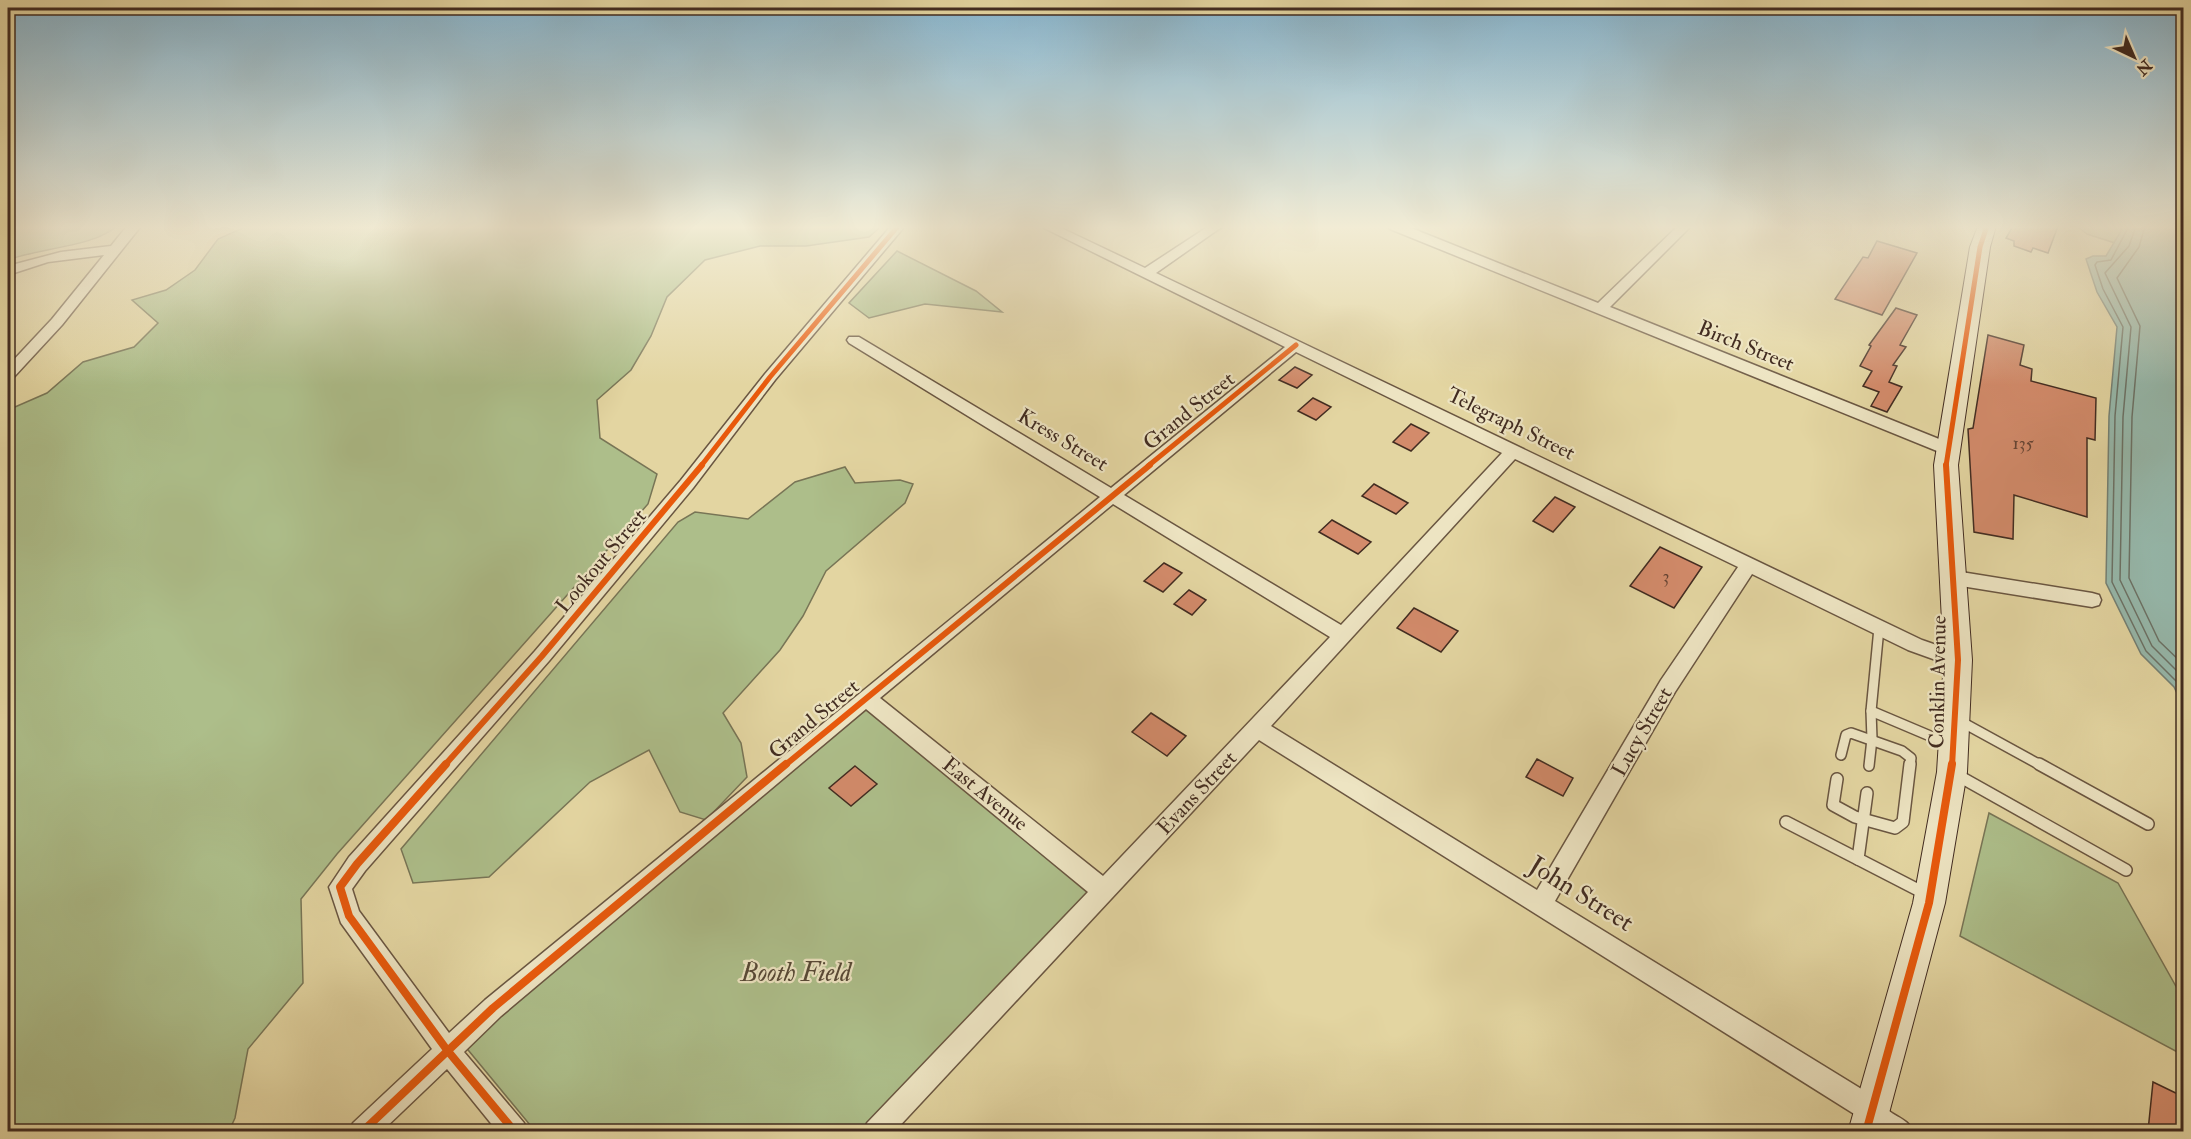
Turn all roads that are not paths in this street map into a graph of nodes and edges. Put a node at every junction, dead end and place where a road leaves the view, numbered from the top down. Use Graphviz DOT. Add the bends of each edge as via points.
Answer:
graph roads {
  1 [pos="92,279"];
  2 [pos="852,279"];
  3 [pos="1160,279"];
  4 [pos="1527,279"];
  5 [pos="1630,279"];
  6 [pos="1975,279"];
  7 [pos="1600,309"];
  8 [pos="854,340"];
  9 [pos="1296,345"];
  10 [pos="8,375"];
  11 [pos="1948,449"];
  12 [pos="1514,450"];
  13 [pos="1111,496"];
  14 [pos="1749,565"];
  15 [pos="1955,578"];
  16 [pos="2092,600"];
  17 [pos="1879,628"];
  18 [pos="1342,635"];
  19 [pos="1958,660"];
  20 [pos="866,698"];
  21 [pos="1871,711"];
  22 [pos="1257,728"];
  23 [pos="1872,739"];
  24 [pos="1954,746"];
  25 [pos="1841,755"];
  26 [pos="1869,766"];
  27 [pos="1837,780"];
  28 [pos="1867,793"];
  29 [pos="1865,821"];
  30 [pos="1786,822"];
  31 [pos="2148,824"];
  32 [pos="1858,859"];
  33 [pos="2126,870"];
  34 [pos="1104,891"];
  35 [pos="1930,896"];
  36 [pos="1542,903"];
  37 [pos="447,1050"];
  38 [pos="1870,1118"];
  39 [pos="363,1131"];
  40 [pos="515,1131"];
  41 [pos="876,1131"];
  42 [pos="1901,1131"];
  1 -- 10 [label="street"];
  2 -- 37 [label="street, Lookout Street" via="550,647 340,887 349,916"];
  3 -- 9 [label="street, Telegraph Street"];
  4 -- 7 [label="street, Birch Street"];
  5 -- 7 [label="street"];
  6 -- 11 [label="main road, Conklin Avenue"];
  7 -- 11 [label="street, Birch Street"];
  8 -- 13 [label="street, Kress Street"];
  9 -- 12 [label="street, Telegraph Street"];
  9 -- 13 [label="street, Grand Street"];
  11 -- 15 [label="main road, Conklin Avenue" via="1946,474"];
  12 -- 14 [label="street, Telegraph Street"];
  12 -- 18 [label="street, Evans Street"];
  13 -- 18 [label="street, Kress Street"];
  13 -- 20 [label="street, Grand Street"];
  14 -- 17 [label="street, Telegraph Street"];
  14 -- 36 [label="street, Lucy Street" via="1668,686"];
  15 -- 16 [label="street"];
  15 -- 19 [label="main road, Conklin Avenue"];
  17 -- 19 [label="street, Telegraph Street"];
  17 -- 21 [label="lane"];
  18 -- 22 [label="street, Evans Street"];
  19 -- 24 [label="main road, Conklin Avenue"];
  20 -- 34 [label="street, East Avenue"];
  20 -- 37 [label="street, Grand Street"];
  21 -- 23 [label="lane"];
  21 -- 24 [label="lane"];
  22 -- 34 [label="street, Evans Street"];
  22 -- 36 [label="street, John Street"];
  23 -- 25 [label="lane" via="1846,735"];
  23 -- 26 [label="lane"];
  23 -- 29 [label="lane" via="1902,750 1911,758 1903,822 1895,828"];
  24 -- 31 [label="lane"];
  24 -- 33 [label="lane"];
  24 -- 35 [label="main road, Conklin Avenue"];
  27 -- 29 [label="lane" via="1833,805"];
  28 -- 29 [label="lane"];
  29 -- 32 [label="lane"];
  30 -- 32 [label="lane"];
  32 -- 35 [label="lane"];
  34 -- 41 [label="street, Evans Street"];
  35 -- 38 [label="main road, Conklin Avenue"];
  36 -- 38 [label="street, John Street"];
  37 -- 39 [label="street, Grand Street"];
  37 -- 40 [label="street"];
  38 -- 42 [label="street, John Street"];
}
